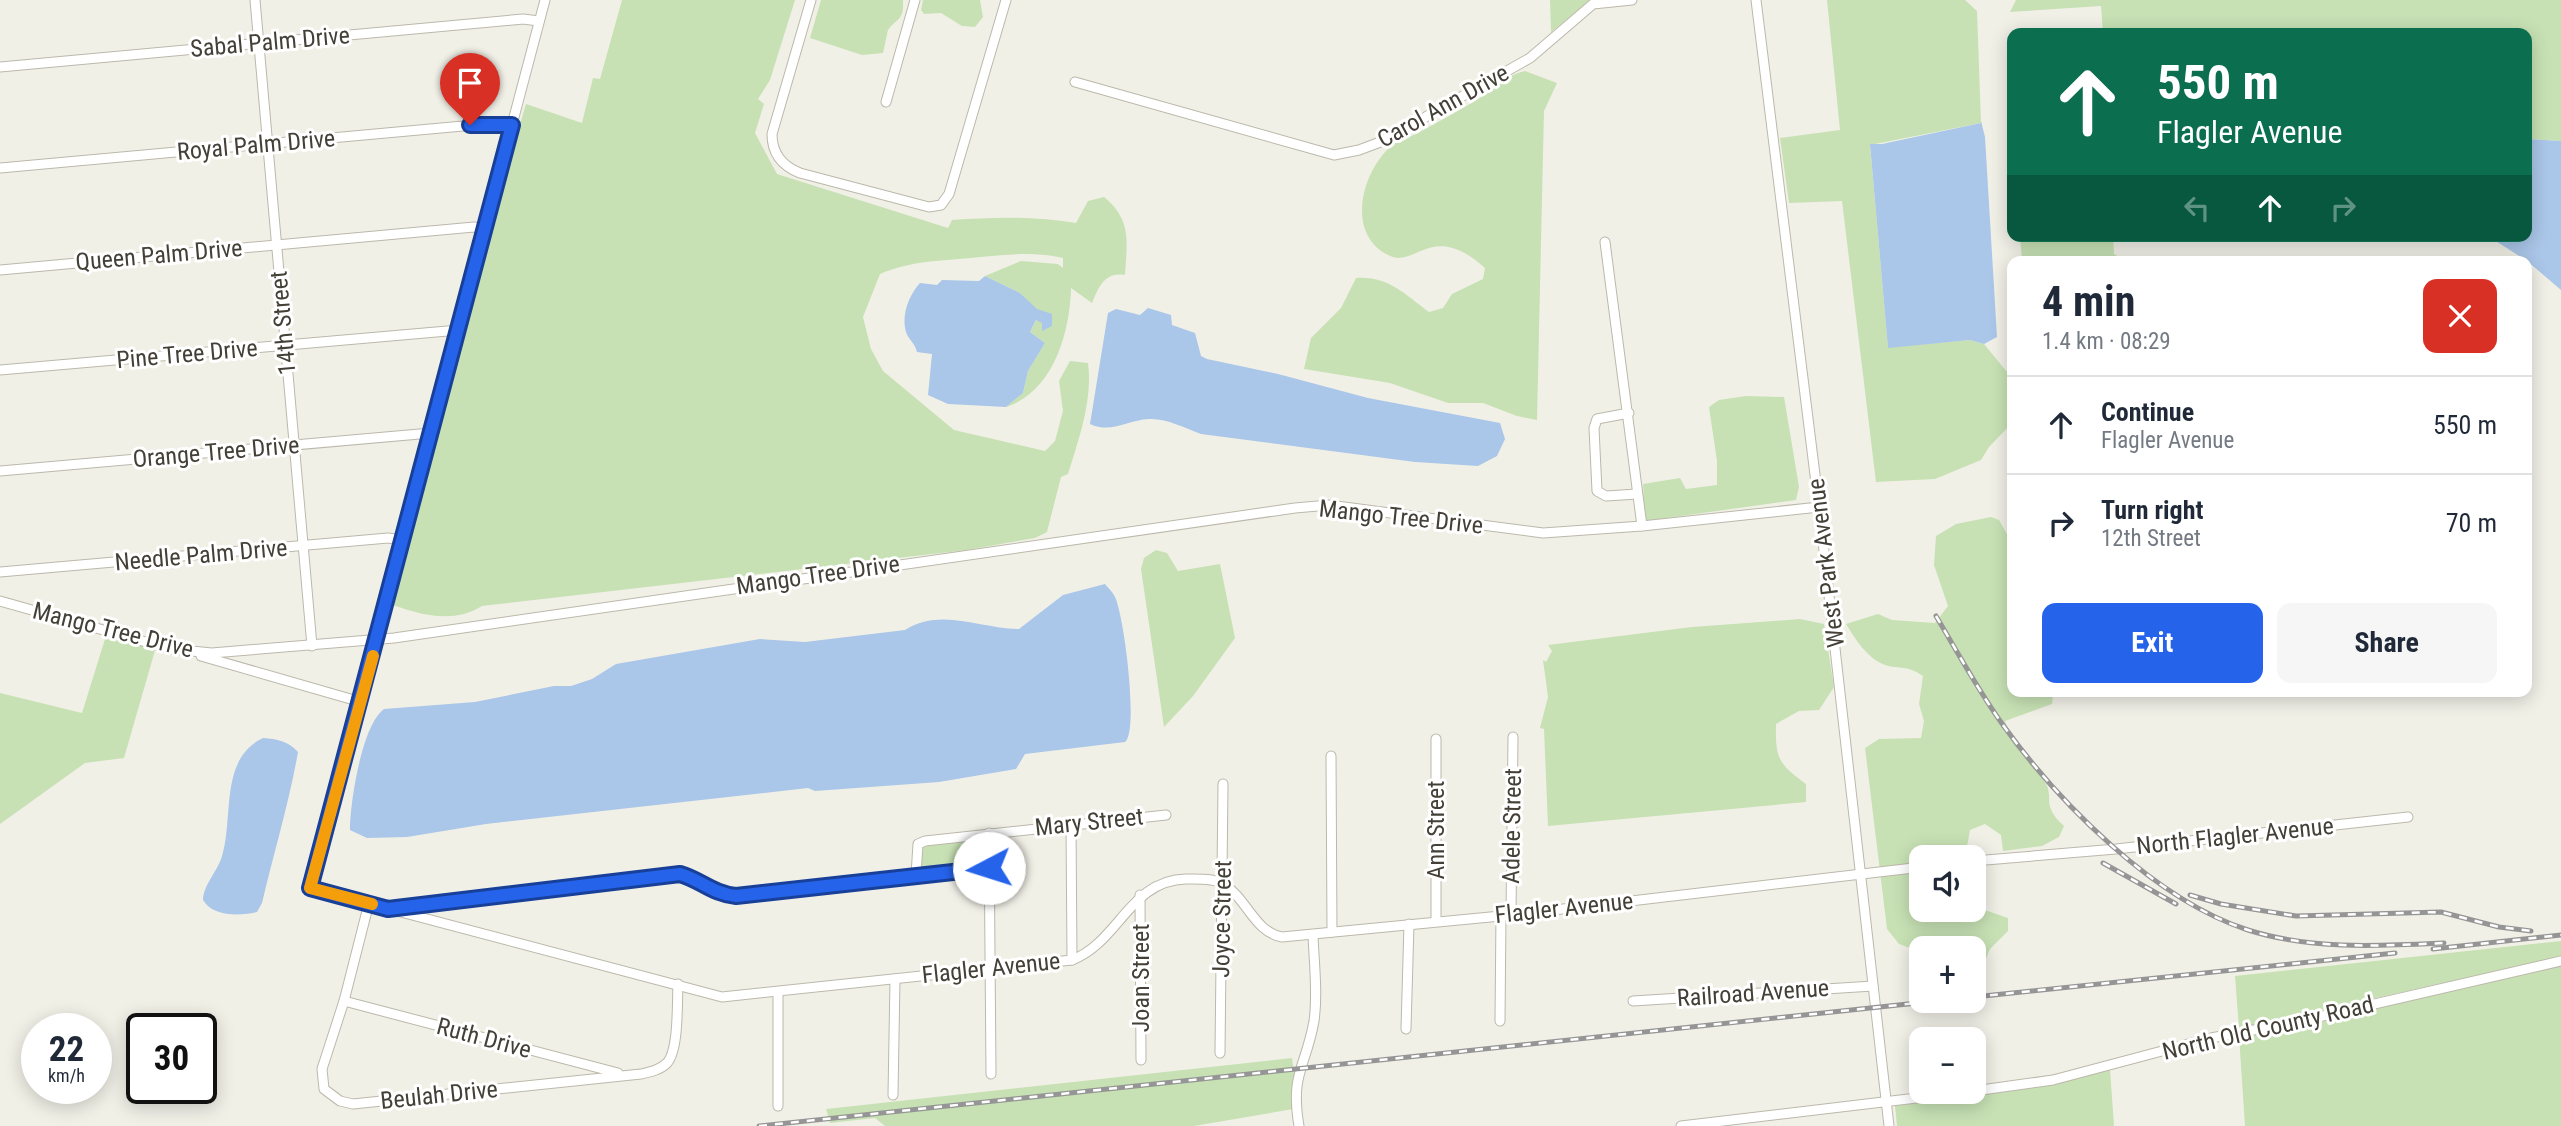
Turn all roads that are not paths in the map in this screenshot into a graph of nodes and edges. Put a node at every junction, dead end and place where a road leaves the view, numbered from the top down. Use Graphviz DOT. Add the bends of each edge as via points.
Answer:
graph roads {
  1 [pos="255,0"];
  2 [pos="545,0"];
  3 [pos="811,0"];
  4 [pos="915,0"];
  5 [pos="1006,0"];
  6 [pos="1632,0"];
  7 [pos="1756,0"];
  8 [pos="539,21"];
  9 [pos="258,43"];
  10 [pos="0,66"];
  11 [pos="1075,82"];
  12 [pos="886,102"];
  13 [pos="512,125"];
  14 [pos="267,144"];
  15 [pos="0,168"];
  16 [pos="485,229"];
  17 [pos="1605,242"];
  18 [pos="276,245"];
  19 [pos="0,270"];
  20 [pos="459,330"];
  21 [pos="285,345"];
  22 [pos="0,370"];
  23 [pos="1629,413"];
  24 [pos="431,433"];
  25 [pos="294,445"];
  26 [pos="0,471"];
  27 [pos="1637,494"];
  28 [pos="1819,507"];
  29 [pos="1642,526"];
  30 [pos="403,540"];
  31 [pos="303,546"];
  32 [pos="0,572"];
  33 [pos="0,601"];
  34 [pos="377,639"];
  35 [pos="312,646"];
  36 [pos="191,653"];
  37 [pos="361,702"];
  38 [pos="1513,737"];
  39 [pos="1436,739"];
  40 [pos="1331,756"];
  41 [pos="1223,784"];
  42 [pos="1166,815"];
  43 [pos="2408,817"];
  44 [pos="1071,824"];
  45 [pos="989,833"];
  46 [pos="1986,860"];
  47 [pos="989,868"];
  48 [pos="1909,868"];
  49 [pos="1861,873"];
  50 [pos="916,875"];
  51 [pos="1223,884"];
  52 [pos="1140,895"];
  53 [pos="369,903"];
  54 [pos="388,909"];
  55 [pos="1506,915"];
  56 [pos="1436,921"];
  57 [pos="1409,924"];
  58 [pos="1332,932"];
  59 [pos="1313,935"];
  60 [pos="1072,960"];
  61 [pos="2561,961"];
  62 [pos="991,968"];
  63 [pos="895,979"];
  64 [pos="678,984"];
  65 [pos="1873,986"];
  66 [pos="778,992"];
  67 [pos="1633,1001"];
  68 [pos="344,1002"];
  69 [pos="1500,1021"];
  70 [pos="1406,1029"];
  71 [pos="1220,1053"];
  72 [pos="1141,1060"];
  73 [pos="623,1074"];
  74 [pos="991,1074"];
  75 [pos="1986,1089"];
  76 [pos="893,1095"];
  77 [pos="1909,1100"];
  78 [pos="1887,1103"];
  79 [pos="778,1106"];
  80 [pos="1777,1115"];
  81 [pos="1300,1126"];
  82 [pos="1681,1126"];
  83 [pos="1688,1126"];
  84 [pos="1778,1126"];
  85 [pos="1889,1126"];
  1 -- 9 [label="street, 14th Street"];
  2 -- 8 [label="street"];
  3 -- 5 [label="street" via="772,134 774,152 800,173 929,207 941,205 949,194"];
  4 -- 12 [label="street"];
  6 -- 11 [label="street, Carol Ann Drive" via="1593,4 1530,58 1383,141 1334,155"];
  7 -- 28 [label="street, West Park Avenue"];
  8 -- 9 [label="street, Sabal Palm Drive"];
  8 -- 13 [label="street"];
  9 -- 10 [label="street, Sabal Palm Drive"];
  9 -- 14 [label="street, 14th Street"];
  13 -- 14 [label="street, Royal Palm Drive"];
  13 -- 16 [label="street"];
  14 -- 15 [label="street, Royal Palm Drive"];
  14 -- 18 [label="street, 14th Street"];
  16 -- 18 [label="street, Queen Palm Drive"];
  16 -- 20 [label="street"];
  17 -- 23 [label="street"];
  18 -- 19 [label="street, Queen Palm Drive"];
  18 -- 21 [label="street, 14th Street"];
  20 -- 21 [label="street, Pine Tree Drive"];
  20 -- 24 [label="street"];
  21 -- 22 [label="street, Pine Tree Drive"];
  21 -- 25 [label="street, 14th Street"];
  23 -- 27 [label="street"];
  23 -- 27 [label="street" via="1597,419 1597,491 1606,496"];
  24 -- 25 [label="street, Orange Tree Drive"];
  24 -- 30 [label="street"];
  25 -- 26 [label="street, Orange Tree Drive"];
  25 -- 31 [label="street, 14th Street"];
  27 -- 29 [label="street"];
  28 -- 29 [label="street, Mango Tree Drive"];
  28 -- 49 [label="street, West Park Avenue"];
  29 -- 34 [label="street, Mango Tree Drive" via="1543,533 1329,505 1295,508"];
  30 -- 31 [label="street, Needle Palm Drive"];
  30 -- 34 [label="street"];
  31 -- 32 [label="street, Needle Palm Drive"];
  31 -- 35 [label="street, 14th Street"];
  33 -- 36 [label="street, Mango Tree Drive"];
  34 -- 35 [label="street, Mango Tree Drive"];
  34 -- 37 [label="street"];
  35 -- 36 [label="street, Mango Tree Drive"];
  36 -- 37 [label="street"];
  37 -- 53 [label="street, Flagler Avenue" via="310,888"];
  38 -- 55 [label="street, Adele Street"];
  39 -- 56 [label="street, Ann Street"];
  40 -- 58 [label="street"];
  41 -- 51 [label="street, Joyce Street"];
  42 -- 44 [label="street, Mary Street"];
  43 -- 46 [label="street, North Flagler Avenue"];
  44 -- 45 [label="street, Mary Street"];
  44 -- 60 [label="street"];
  45 -- 47 [label="street"];
  45 -- 50 [label="street, Mary Street" via="918,845"];
  47 -- 50 [label="street"];
  47 -- 62 [label="street"];
  48 -- 49 [label="street, Flagler Avenue"];
  49 -- 55 [label="street, Flagler Avenue"];
  49 -- 65 [label="street, West Park Avenue"];
  50 -- 54 [label="street" via="736,896 710,891 680,874"];
  51 -- 52 [label="street, Flagler Avenue" via="1180,879"];
  51 -- 59 [label="street, Flagler Avenue" via="1272,936"];
  51 -- 71 [label="street, Joyce Street"];
  52 -- 60 [label="street, Flagler Avenue" via="1099,945"];
  52 -- 72 [label="street, Joan Street"];
  53 -- 54 [label="street, Flagler Avenue"];
  53 -- 68 [label="street, Beulah Drive"];
  54 -- 64 [label="street, Flagler Avenue"];
  55 -- 56 [label="street, Flagler Avenue"];
  55 -- 69 [label="street, Adele Street"];
  56 -- 57 [label="street, Flagler Avenue"];
  57 -- 58 [label="street, Flagler Avenue"];
  57 -- 70 [label="street"];
  58 -- 59 [label="street, Flagler Avenue"];
  59 -- 81 [label="street" via="1315,1006 1295,1085"];
  60 -- 62 [label="street, Flagler Avenue"];
  61 -- 75 [label="street, North Old County Road" via="2211,1038 2053,1080"];
  62 -- 63 [label="street, Flagler Avenue"];
  62 -- 74 [label="street"];
  63 -- 66 [label="street, Flagler Avenue"];
  63 -- 76 [label="street"];
  64 -- 66 [label="street, Flagler Avenue" via="722,997"];
  64 -- 73 [label="street, Beulah Drive" via="671,1056 657,1070"];
  65 -- 67 [label="street, Railroad Avenue"];
  65 -- 78 [label="street, West Park Avenue"];
  66 -- 79 [label="street"];
  68 -- 73 [label="street, Ruth Drive"];
  68 -- 73 [label="street, Beulah Drive" via="322,1069 324,1089 340,1101 353,1104"];
  77 -- 78 [label="street"];
  78 -- 80 [label="street"];
  78 -- 85 [label="street, West Park Avenue"];
  80 -- 83 [label="street"];
  80 -- 84 [label="street"];
  82 -- 83 [label="street"];
}
